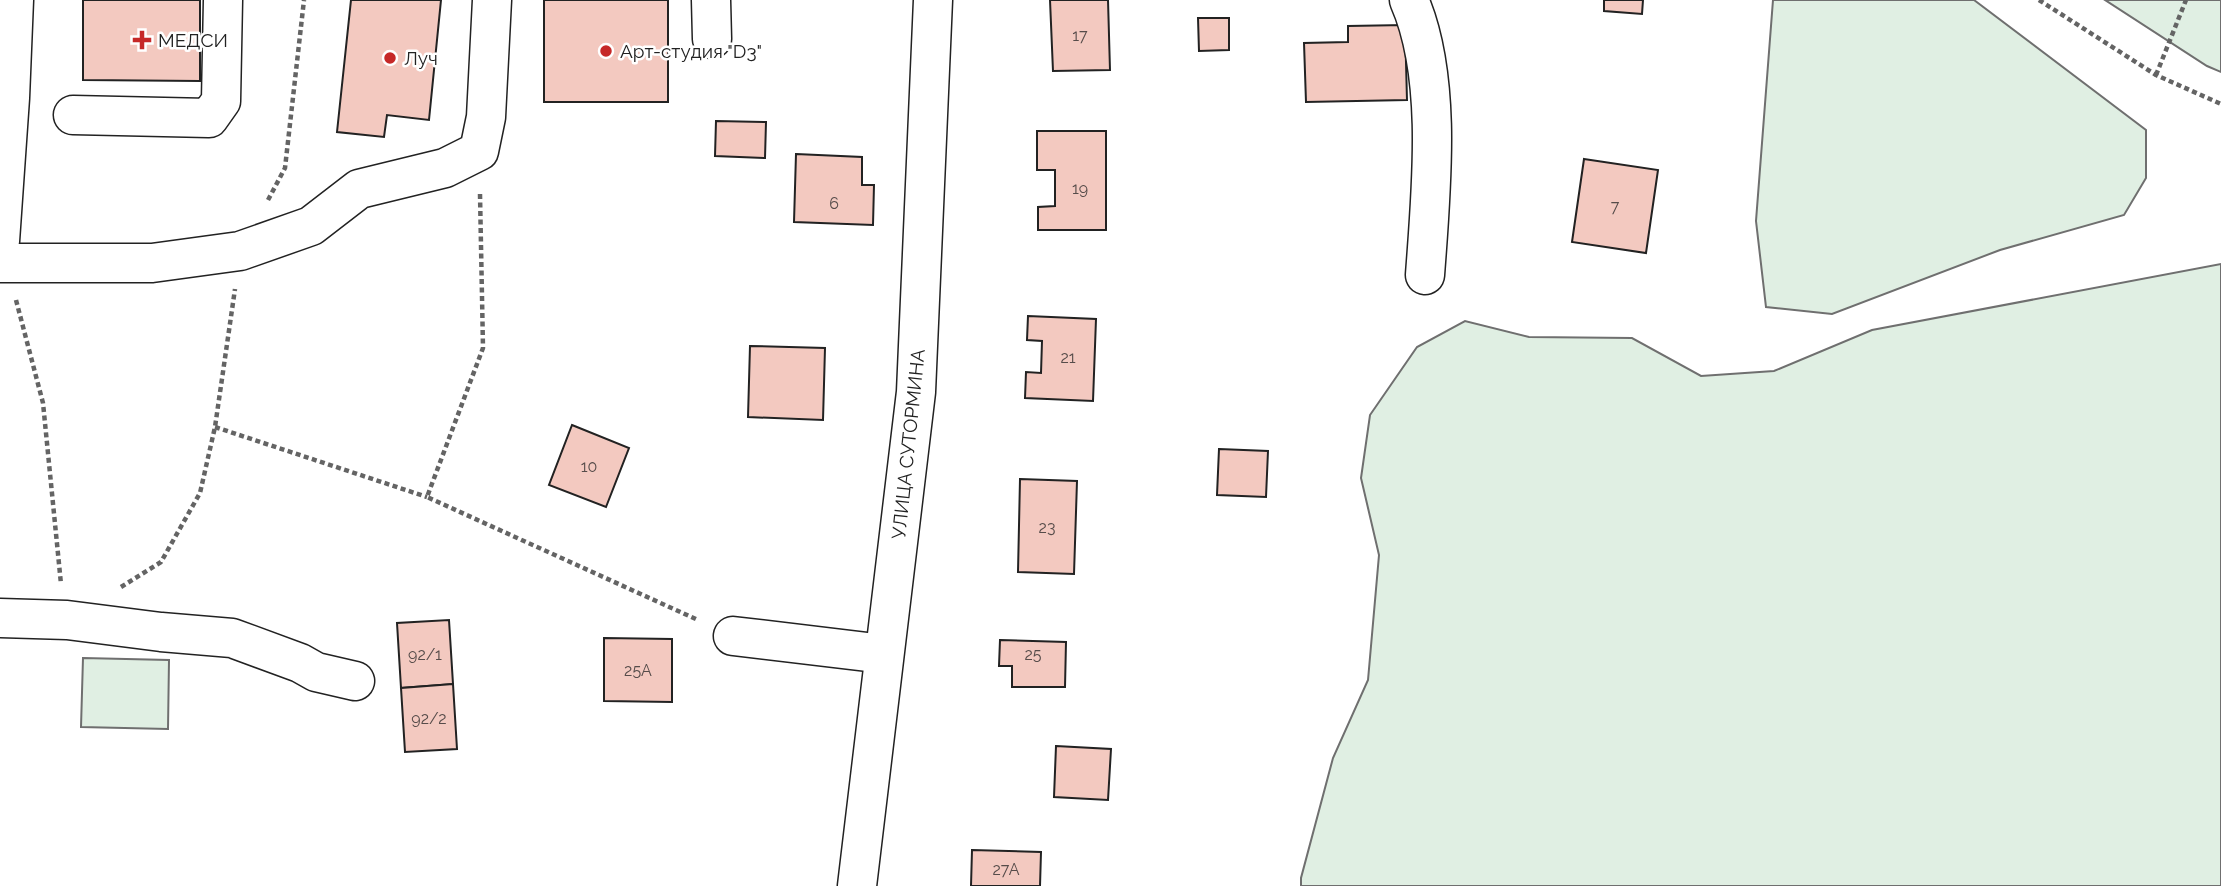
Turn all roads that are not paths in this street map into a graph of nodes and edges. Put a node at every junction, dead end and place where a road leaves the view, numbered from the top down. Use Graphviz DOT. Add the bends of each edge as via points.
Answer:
graph roads {
  1 [pos="14,0"];
  2 [pos="223,0"];
  3 [pos="492,0"];
  4 [pos="710,0"];
  5 [pos="933,0"];
  6 [pos="1409,0"];
  7 [pos="712,39"];
  8 [pos="72,115"];
  9 [pos="2,255"];
  10 [pos="1425,275"];
  11 [pos="0,618"];
  12 [pos="733,636"];
  13 [pos="884,654"];
  14 [pos="355,681"];
  15 [pos="857,886"];
  1 -- 9 [label="street"];
  2 -- 8 [label="street" via="221,101 209,118"];
  3 -- 9 [label="street" via="486,117 479,151 445,168 359,189 311,226 240,251 152,263"];
  4 -- 7 [label="street"];
  5 -- 13 [label="street, УЛИЦА СУТОРМИНА" via="916,392"];
  6 -- 10 [label="street" via="1419,23 1430,84 1431,195"];
  11 -- 14 [label="street" via="67,620 232,638 316,672"];
  12 -- 13 [label="street"];
  13 -- 15 [label="street, УЛИЦА СУТОРМИНА"];
}
